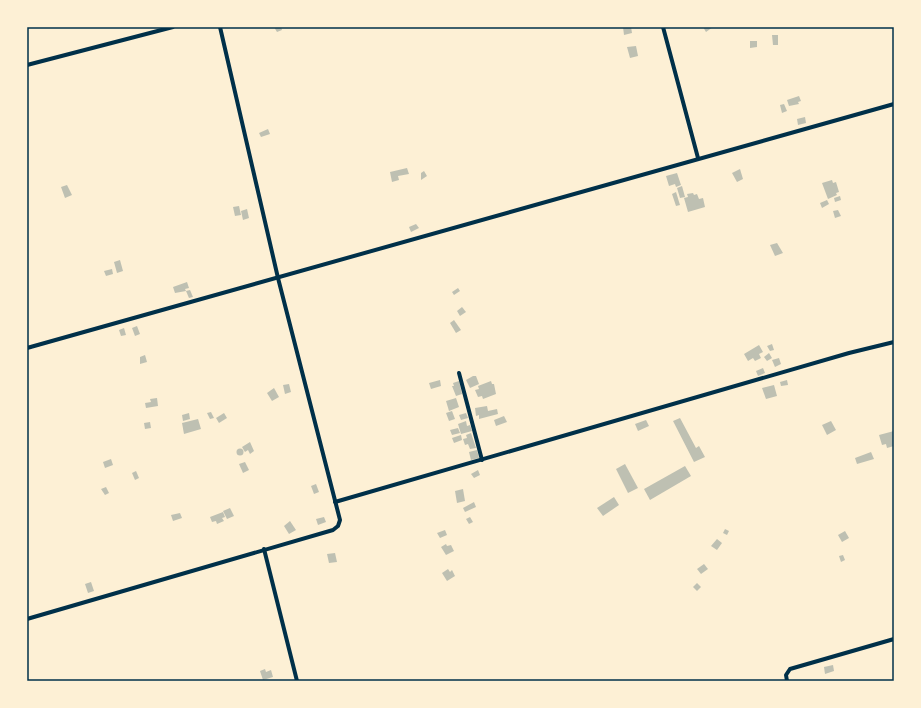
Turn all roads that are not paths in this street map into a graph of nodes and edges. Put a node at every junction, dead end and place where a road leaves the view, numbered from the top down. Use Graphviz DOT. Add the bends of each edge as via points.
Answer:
graph roads {
  1 [pos="173,27"];
  2 [pos="220,27"];
  3 [pos="663,27"];
  4 [pos="27,66"];
  5 [pos="894,104"];
  6 [pos="698,158"];
  7 [pos="278,278"];
  8 [pos="894,342"];
  9 [pos="27,348"];
  10 [pos="459,373"];
  11 [pos="482,460"];
  12 [pos="335,502"];
  13 [pos="264,549"];
  14 [pos="27,619"];
  15 [pos="894,639"];
  16 [pos="297,681"];
  17 [pos="787,681"];
  1 -- 4 [label="street"];
  2 -- 7 [label="street"];
  3 -- 6 [label="street"];
  5 -- 6 [label="street"];
  6 -- 7 [label="street"];
  7 -- 9 [label="street"];
  7 -- 12 [label="street"];
  8 -- 11 [label="street"];
  10 -- 11 [label="street"];
  11 -- 12 [label="street"];
  12 -- 13 [label="street" via="340,520 333,530"];
  13 -- 14 [label="street"];
  13 -- 16 [label="street"];
  15 -- 17 [label="street" via="790,669 786,675"];
}
